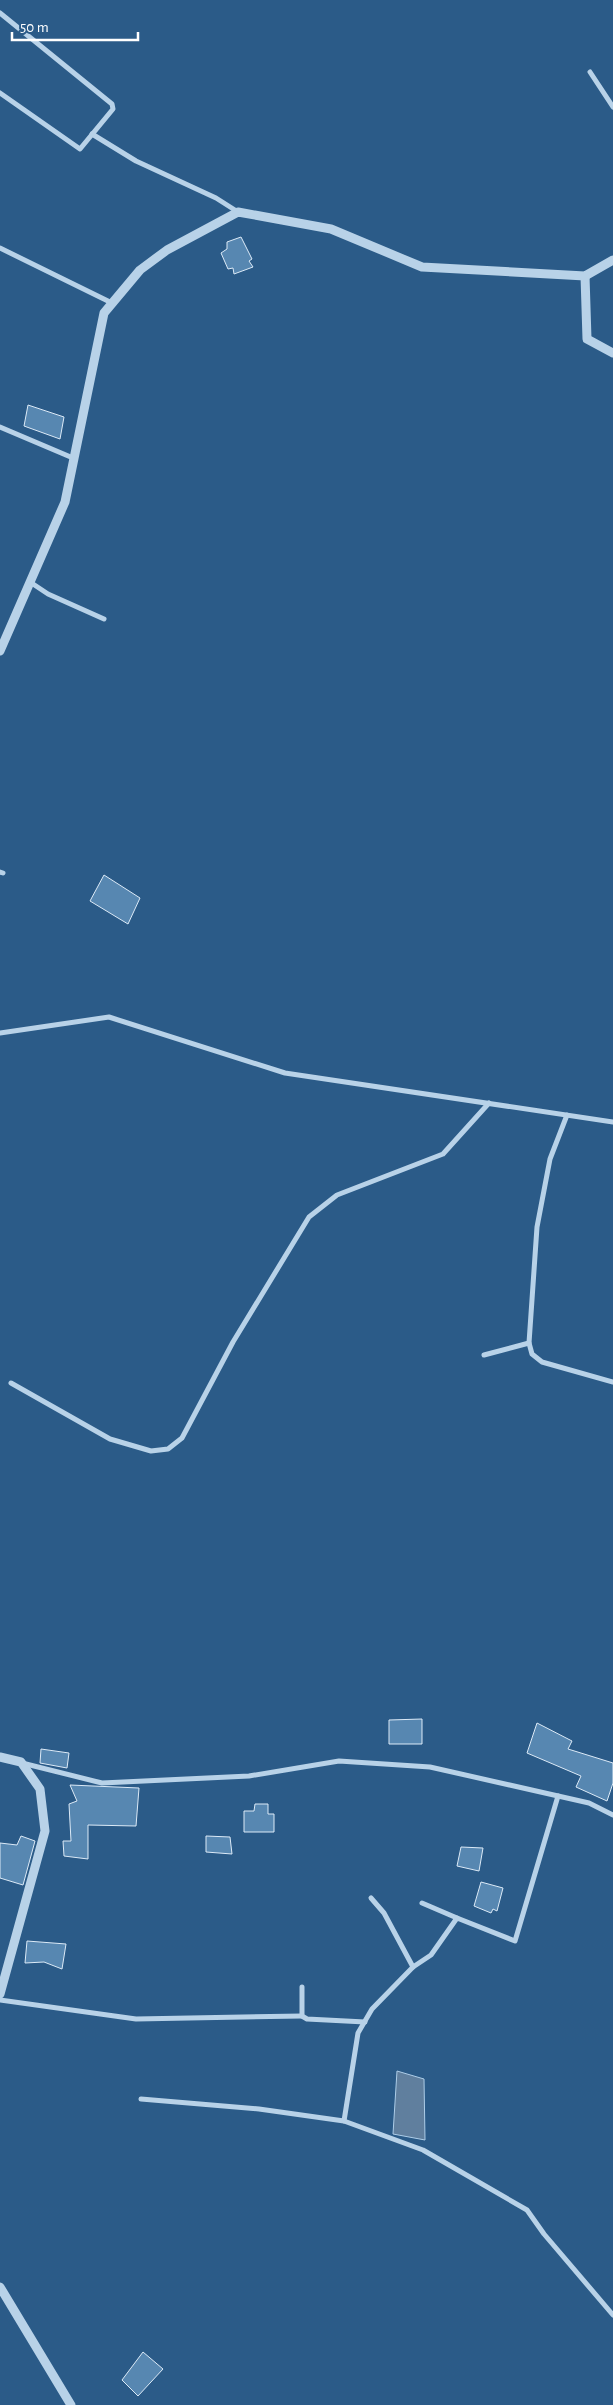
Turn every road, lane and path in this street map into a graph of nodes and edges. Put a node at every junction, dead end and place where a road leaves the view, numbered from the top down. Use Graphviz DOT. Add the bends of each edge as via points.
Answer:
graph roads {
  1 [pos="0,13"];
  2 [pos="590,72"];
  3 [pos="0,94"];
  4 [pos="613,107"];
  5 [pos="92,134"];
  6 [pos="238,212"];
  7 [pos="0,248"];
  8 [pos="613,260"];
  9 [pos="585,276"];
  10 [pos="112,303"];
  11 [pos="613,353"];
  12 [pos="0,427"];
  13 [pos="74,458"];
  14 [pos="30,582"];
  15 [pos="104,618"];
  16 [pos="0,651"];
  17 [pos="0,1033"];
  18 [pos="489,1103"];
  19 [pos="567,1115"];
  20 [pos="613,1122"];
  21 [pos="529,1343"];
  22 [pos="484,1355"];
  23 [pos="613,1382"];
  24 [pos="11,1383"];
  25 [pos="0,1757"];
  26 [pos="21,1762"];
  27 [pos="558,1796"];
  28 [pos="613,1815"];
  29 [pos="371,1898"];
  30 [pos="422,1903"];
  31 [pos="457,1918"];
  32 [pos="413,1967"];
  33 [pos="302,1987"];
  34 [pos="0,1994"];
  35 [pos="0,2000"];
  36 [pos="302,2016"];
  37 [pos="364,2022"];
  38 [pos="141,2099"];
  39 [pos="344,2121"];
  40 [pos="0,2287"];
  41 [pos="613,2315"];
  42 [pos="70,2405"];
  1 -- 5 [label="street" via="112,104 113,109"];
  2 -- 4 [label="street"];
  3 -- 5 [label="street" via="80,149"];
  5 -- 6 [label="street" via="136,161 216,198"];
  6 -- 9 [label="street" via="331,230 422,267"];
  6 -- 10 [label="street" via="167,250 140,270"];
  7 -- 10 [label="street"];
  8 -- 9 [label="street"];
  9 -- 11 [label="street" via="587,339"];
  10 -- 13 [label="street" via="104,313"];
  12 -- 13 [label="street"];
  13 -- 14 [label="street" via="65,502"];
  14 -- 15 [label="street" via="48,594"];
  14 -- 16 [label="street"];
  17 -- 18 [label="street" via="109,1017 285,1073"];
  18 -- 19 [label="street"];
  18 -- 24 [label="street" via="444,1154 337,1195 309,1217 233,1342 182,1438 168,1449 151,1451 110,1439"];
  19 -- 20 [label="street"];
  19 -- 21 [label="street" via="550,1159 538,1227"];
  21 -- 22 [label="street"];
  21 -- 23 [label="street" via="532,1354 542,1362"];
  25 -- 26 [label="street"];
  26 -- 27 [label="street" via="102,1783 249,1776 339,1761 430,1768"];
  26 -- 34 [label="street" via="40,1789 45,1831"];
  27 -- 28 [label="street" via="589,1803"];
  27 -- 31 [label="street" via="515,1941"];
  29 -- 32 [label="street" via="384,1913"];
  30 -- 31 [label="street"];
  31 -- 32 [label="street" via="431,1955"];
  32 -- 37 [label="street" via="386,1992"];
  33 -- 36 [label="street"];
  35 -- 36 [label="street" via="136,2019"];
  36 -- 37 [label="street" via="311,2020"];
  37 -- 39 [label="street" via="358,2033"];
  38 -- 39 [label="street" via="259,2109"];
  39 -- 41 [label="street" via="423,2150 527,2210"];
  40 -- 42 [label="street"];
}
